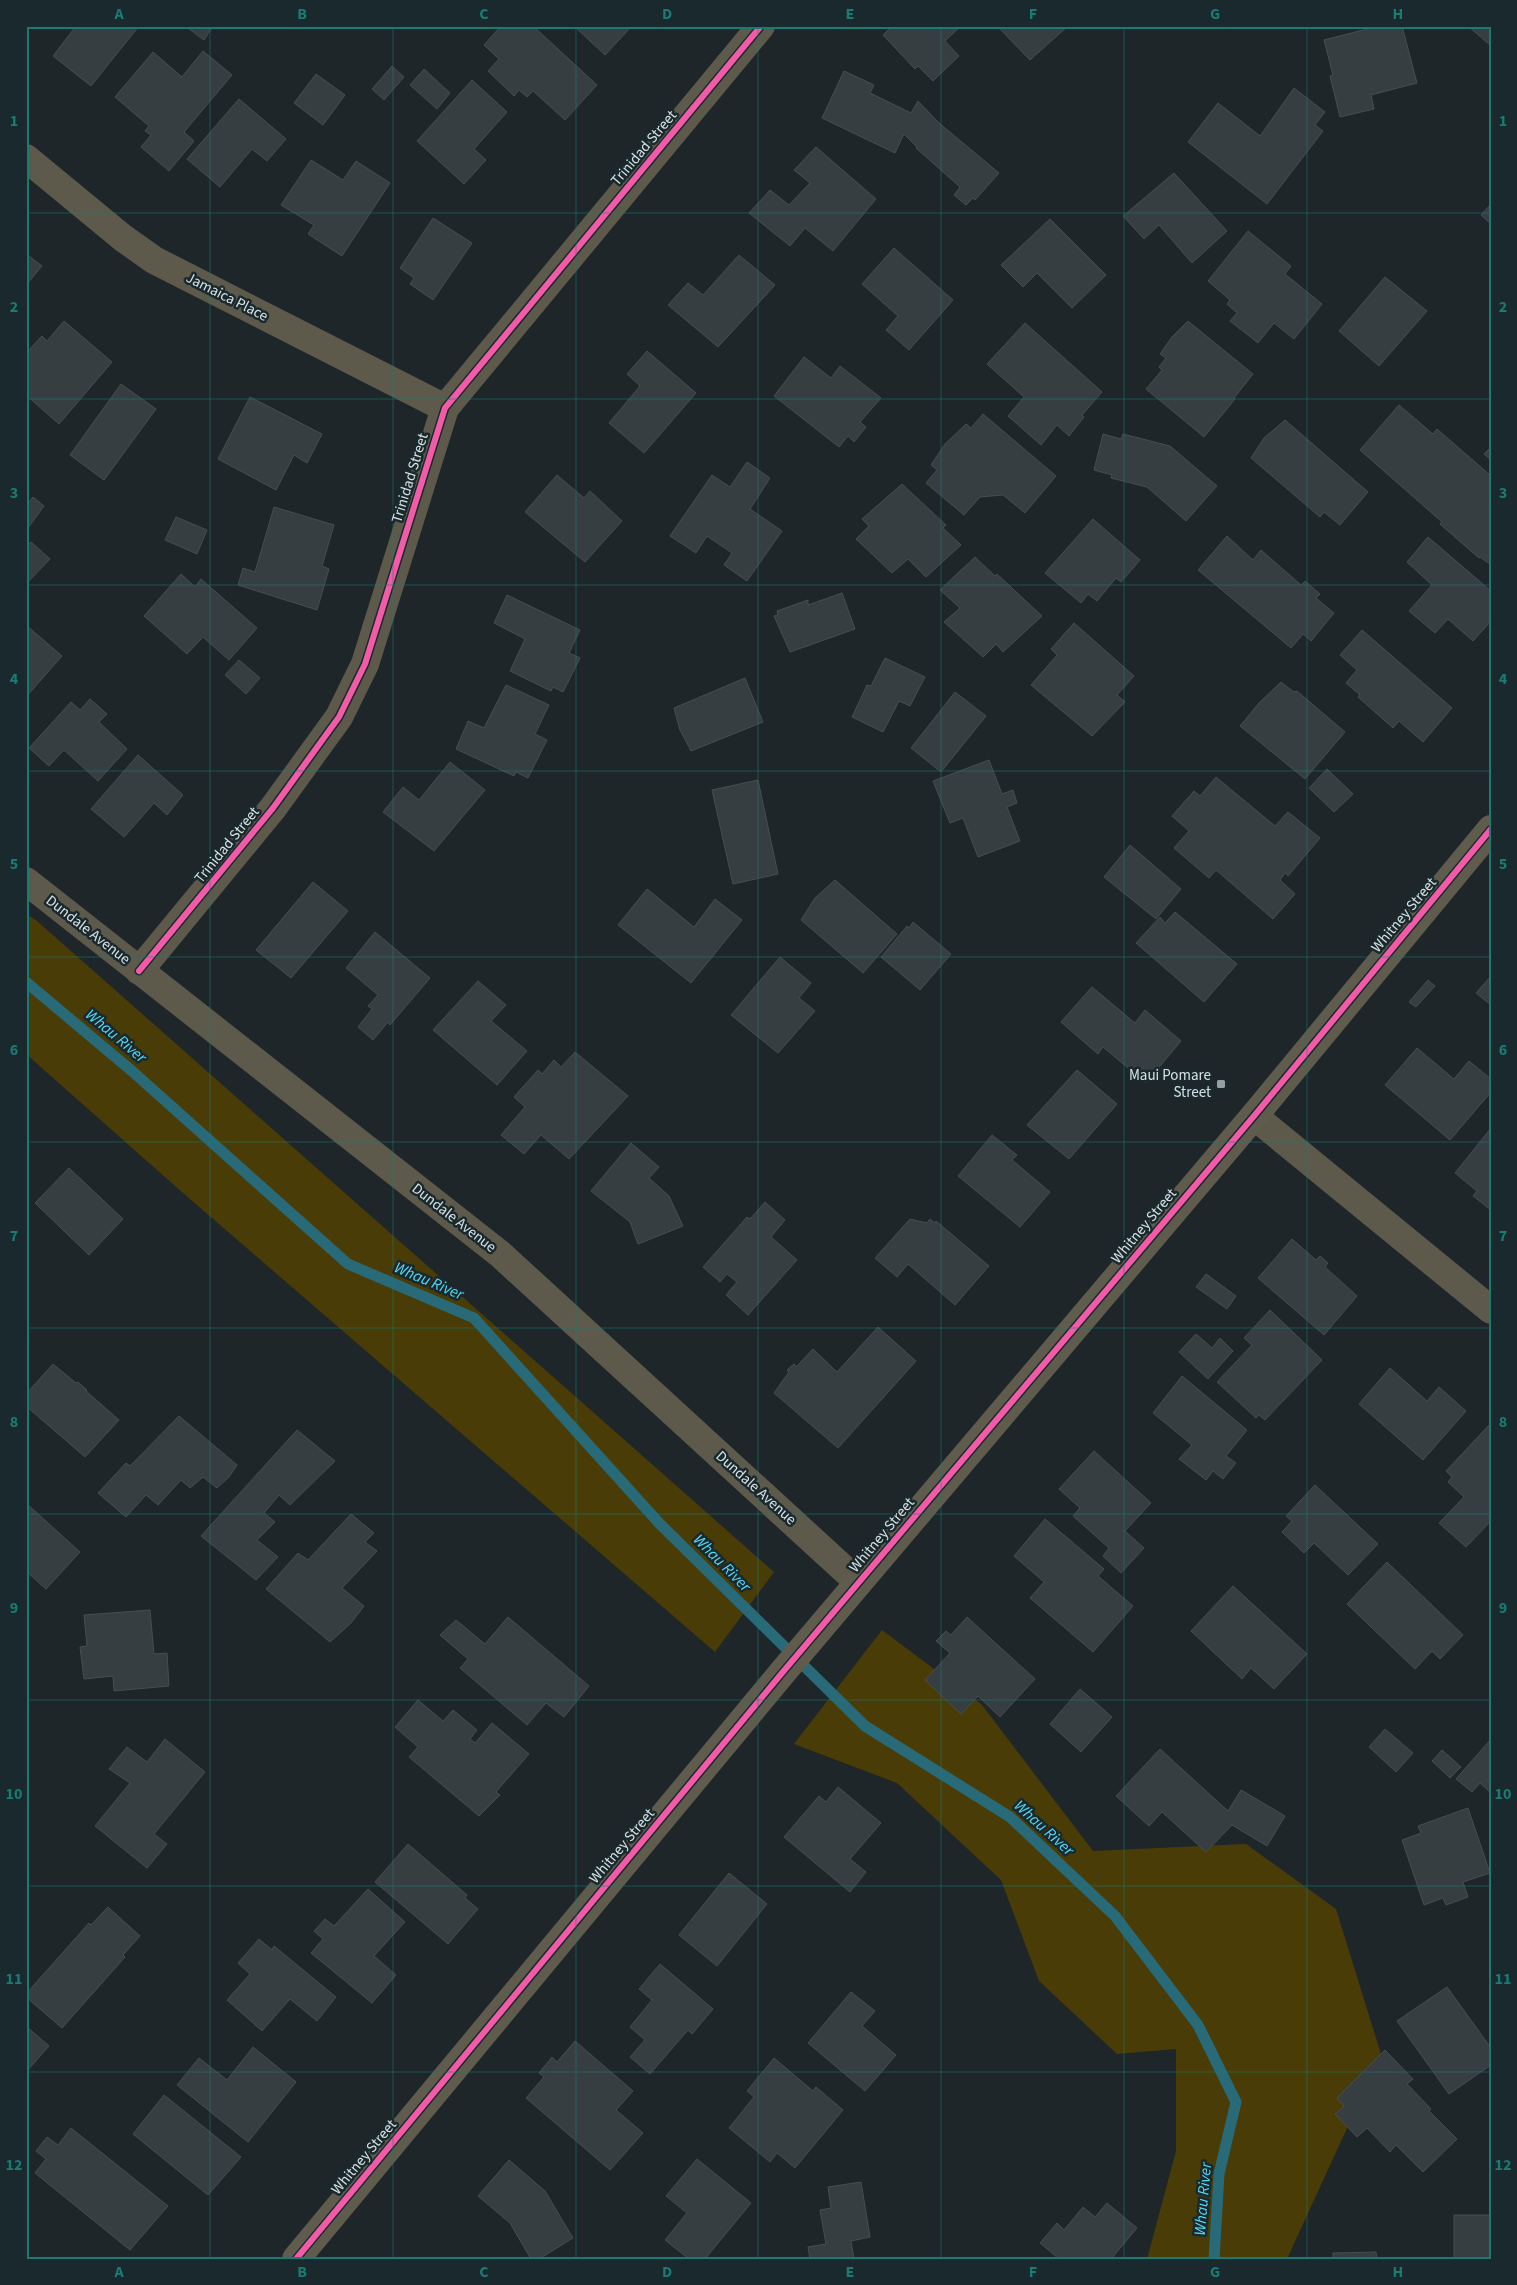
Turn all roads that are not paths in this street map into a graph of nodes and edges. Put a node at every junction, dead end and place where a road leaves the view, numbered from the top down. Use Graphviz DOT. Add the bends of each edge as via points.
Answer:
graph roads {
  1 [pos="760,26"];
  2 [pos="26,158"];
  3 [pos="445,408"];
  4 [pos="1491,829"];
  5 [pos="26,881"];
  6 [pos="139,971"];
  7 [pos="1254,1116"];
  8 [pos="1491,1310"];
  9 [pos="858,1582"];
  10 [pos="296,2259"];
  1 -- 3 [label="street, Trinidad Street"];
  2 -- 3 [label="street, Jamaica Place" via="154,260"];
  3 -- 6 [label="street, Trinidad Street" via="365,664 339,717 273,808"];
  4 -- 7 [label="street, Whitney Street"];
  5 -- 6 [label="street, Dundale Avenue"];
  6 -- 9 [label="street, Dundale Avenue" via="500,1254"];
  7 -- 8 [label="street"];
  7 -- 9 [label="street, Whitney Street"];
  9 -- 10 [label="street, Whitney Street"];
}
